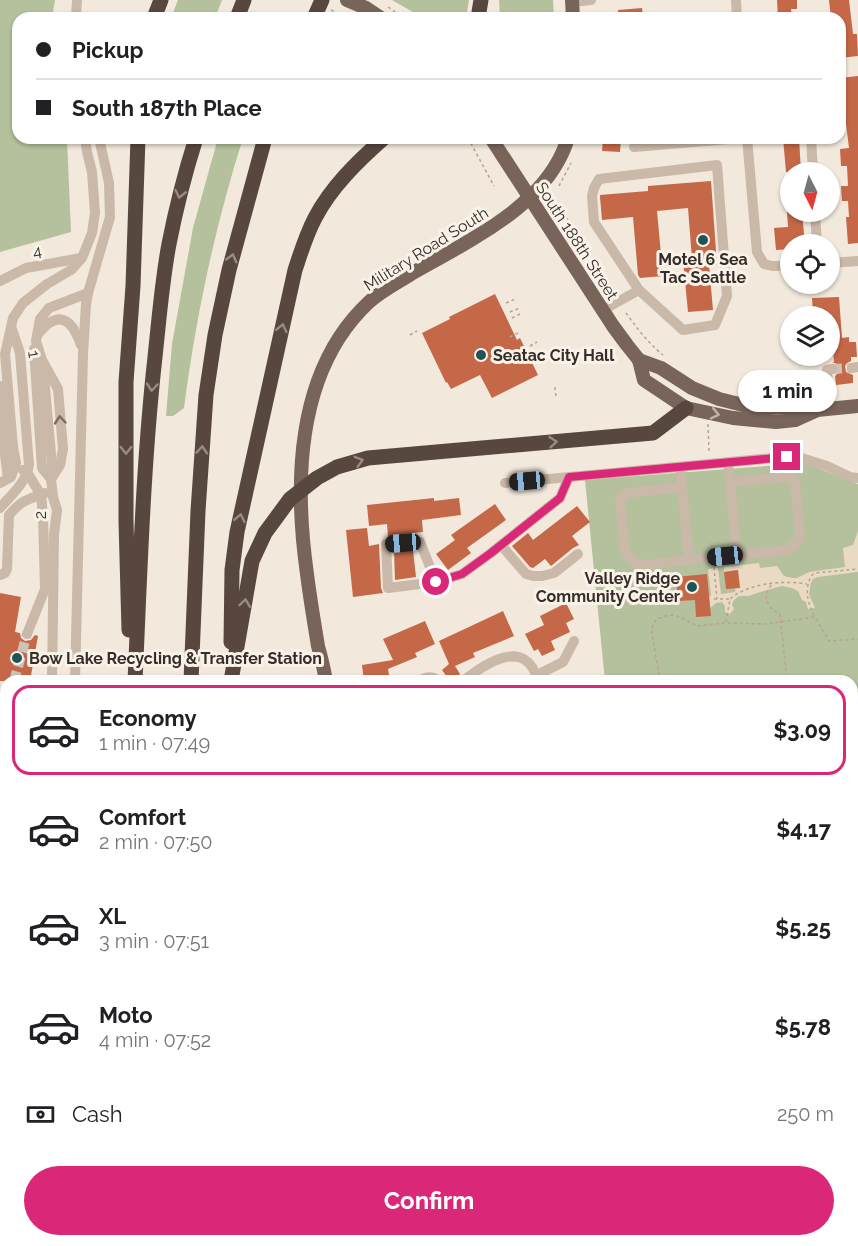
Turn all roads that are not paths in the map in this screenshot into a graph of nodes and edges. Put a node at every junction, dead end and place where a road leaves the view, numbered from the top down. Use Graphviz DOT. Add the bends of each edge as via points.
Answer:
graph roads {
  1 [pos="347,0"];
  2 [pos="591,0"];
  3 [pos="572,1"];
  4 [pos="384,12"];
  5 [pos="86,144"];
  6 [pos="100,144"];
  7 [pos="138,144"];
  8 [pos="194,144"];
  9 [pos="263,144"];
  10 [pos="377,144"];
  11 [pos="495,144"];
  12 [pos="566,144"];
  13 [pos="670,144"];
  14 [pos="748,144"];
  15 [pos="811,144"];
  16 [pos="634,147"];
  17 [pos="812,162"];
  18 [pos="530,198"];
  19 [pos="82,258"];
  20 [pos="858,261"];
  21 [pos="840,262"];
  22 [pos="780,266"];
  23 [pos="0,281"];
  24 [pos="639,290"];
  25 [pos="88,293"];
  26 [pos="603,310"];
  27 [pos="11,326"];
  28 [pos="36,342"];
  29 [pos="83,354"];
  30 [pos="639,360"];
  31 [pos="9,363"];
  32 [pos="832,369"];
  33 [pos="3,386"];
  34 [pos="22,387"];
  35 [pos="858,406"];
  36 [pos="686,408"];
  37 [pos="824,410"];
  38 [pos="728,462"];
  39 [pos="16,463"];
  40 [pos="680,467"];
  41 [pos="27,474"];
  42 [pos="569,477"];
  43 [pos="858,478"];
  44 [pos="4,481"];
  45 [pos="730,482"];
  46 [pos="505,483"];
  47 [pos="52,486"];
  48 [pos="682,487"];
  49 [pos="40,495"];
  50 [pos="19,504"];
  51 [pos="0,508"];
  52 [pos="43,515"];
  53 [pos="501,545"];
  54 [pos="578,554"];
  55 [pos="737,555"];
  56 [pos="689,560"];
  57 [pos="0,575"];
  58 [pos="436,582"];
  59 [pos="27,634"];
  60 [pos="574,641"];
  61 [pos="319,646"];
  62 [pos="52,675"];
  63 [pos="75,675"];
  64 [pos="130,675"];
  65 [pos="135,675"];
  66 [pos="191,675"];
  67 [pos="231,675"];
  68 [pos="232,675"];
  69 [pos="316,675"];
  70 [pos="325,675"];
  71 [pos="472,675"];
  72 [pos="536,675"];
  73 [pos="542,675"];
  1 -- 4 [label="main road"];
  2 -- 3 [label="street"];
  5 -- 19 [label="street" via="95,213"];
  6 -- 25 [label="street" via="109,183 110,217"];
  7 -- 64 [label="highway, one-way" via="126,382"];
  8 -- 65 [label="highway, one-way" via="169,246 158,328 146,462"];
  66 -- 9 [label="highway, one-way" via="206,394 229,270"];
  67 -- 10 [label="highway, one-way" via="232,570 237,532 295,270 316,216 351,168"];
  11 -- 18 [label="main road, South 188th Street"];
  12 -- 18 [label="main road, Military Road South" via="552,171"];
  13 -- 16 [label="street"];
  14 -- 22 [label="street" via="756,246 764,264"];
  15 -- 17 [label="street"];
  18 -- 26 [label="main road, South 188th Street"];
  18 -- 61 [label="main road, Military Road South" via="489,229 369,302 333,349 313,397 300,485 303,544"];
  19 -- 23 [label="street, 4" via="26,268"];
  19 -- 27 [label="street" via="23,303"];
  20 -- 21 [label="street"];
  24 -- 24 [label="street" via="683,330 715,325 726,296 717,165 598,179 592,196 594,222"];
  24 -- 26 [label="street"];
  25 -- 28 [label="street" via="49,308 40,319"];
  25 -- 29 [label="street"];
  26 -- 30 [label="main road, South 188th Street"];
  27 -- 31 [label="street" via="5,354"];
  27 -- 34 [label="street, 1" via="20,353"];
  28 -- 29 [label="street" via="48,323 65,321 77,333"];
  28 -- 34 [label="street"];
  47 -- 28 [label="street, 2, one-way" via="42,360"];
  28 -- 47 [label="street" via="42,468"];
  29 -- 63 [label="street"];
  30 -- 36 [label="main road, South 188th Street" via="644,380"];
  30 -- 37 [label="main road, South 188th Street" via="719,399 766,408"];
  31 -- 33 [label="street"];
  31 -- 34 [label="street"];
  32 -- 37 [label="street" via="828,370"];
  33 -- 39 [label="street"];
  33 -- 44 [label="street"];
  34 -- 41 [label="street"];
  35 -- 37 [label="main road, South 188th Street"];
  36 -- 37 [label="main road, South 188th Street, one-way" via="776,422"];
  68 -- 36 [label="highway, one-way" via="252,561 265,533 290,499 317,478 368,458 653,433"];
  38 -- 40 [label="street"];
  38 -- 43 [label="street" via="795,456"];
  38 -- 45 [label="street"];
  39 -- 41 [label="street"];
  39 -- 44 [label="street" via="11,477"];
  40 -- 42 [label="street"];
  40 -- 48 [label="street"];
  41 -- 49 [label="street"];
  41 -- 51 [label="street"];
  42 -- 46 [label="street"];
  42 -- 53 [label="street" via="560,498"];
  45 -- 55 [label="street"];
  45 -- 55 [label="street" via="793,479 800,535 788,550"];
  47 -- 49 [label="street"];
  47 -- 62 [label="street, 2" via="57,510"];
  48 -- 56 [label="street"];
  48 -- 56 [label="street" via="628,493 620,501 625,550 632,561 643,565"];
  49 -- 50 [label="street"];
  49 -- 52 [label="street"];
  50 -- 52 [label="street"];
  50 -- 57 [label="street" via="9,514 7,569"];
  52 -- 59 [label="street" via="45,589"];
  53 -- 54 [label="street" via="526,574 533,576 554,573"];
  53 -- 58 [label="street" via="462,574"];
  55 -- 56 [label="street"];
  58 -- 58 [label="street" via="388,588 386,544 420,542"];
  60 -- 73 [label="street" via="563,662"];
  61 -- 69 [label="main road, Military Road South"];
  61 -- 70 [label="main road, Military Road South"];
  71 -- 72 [label="street" via="489,663 515,656 524,659"];
}
